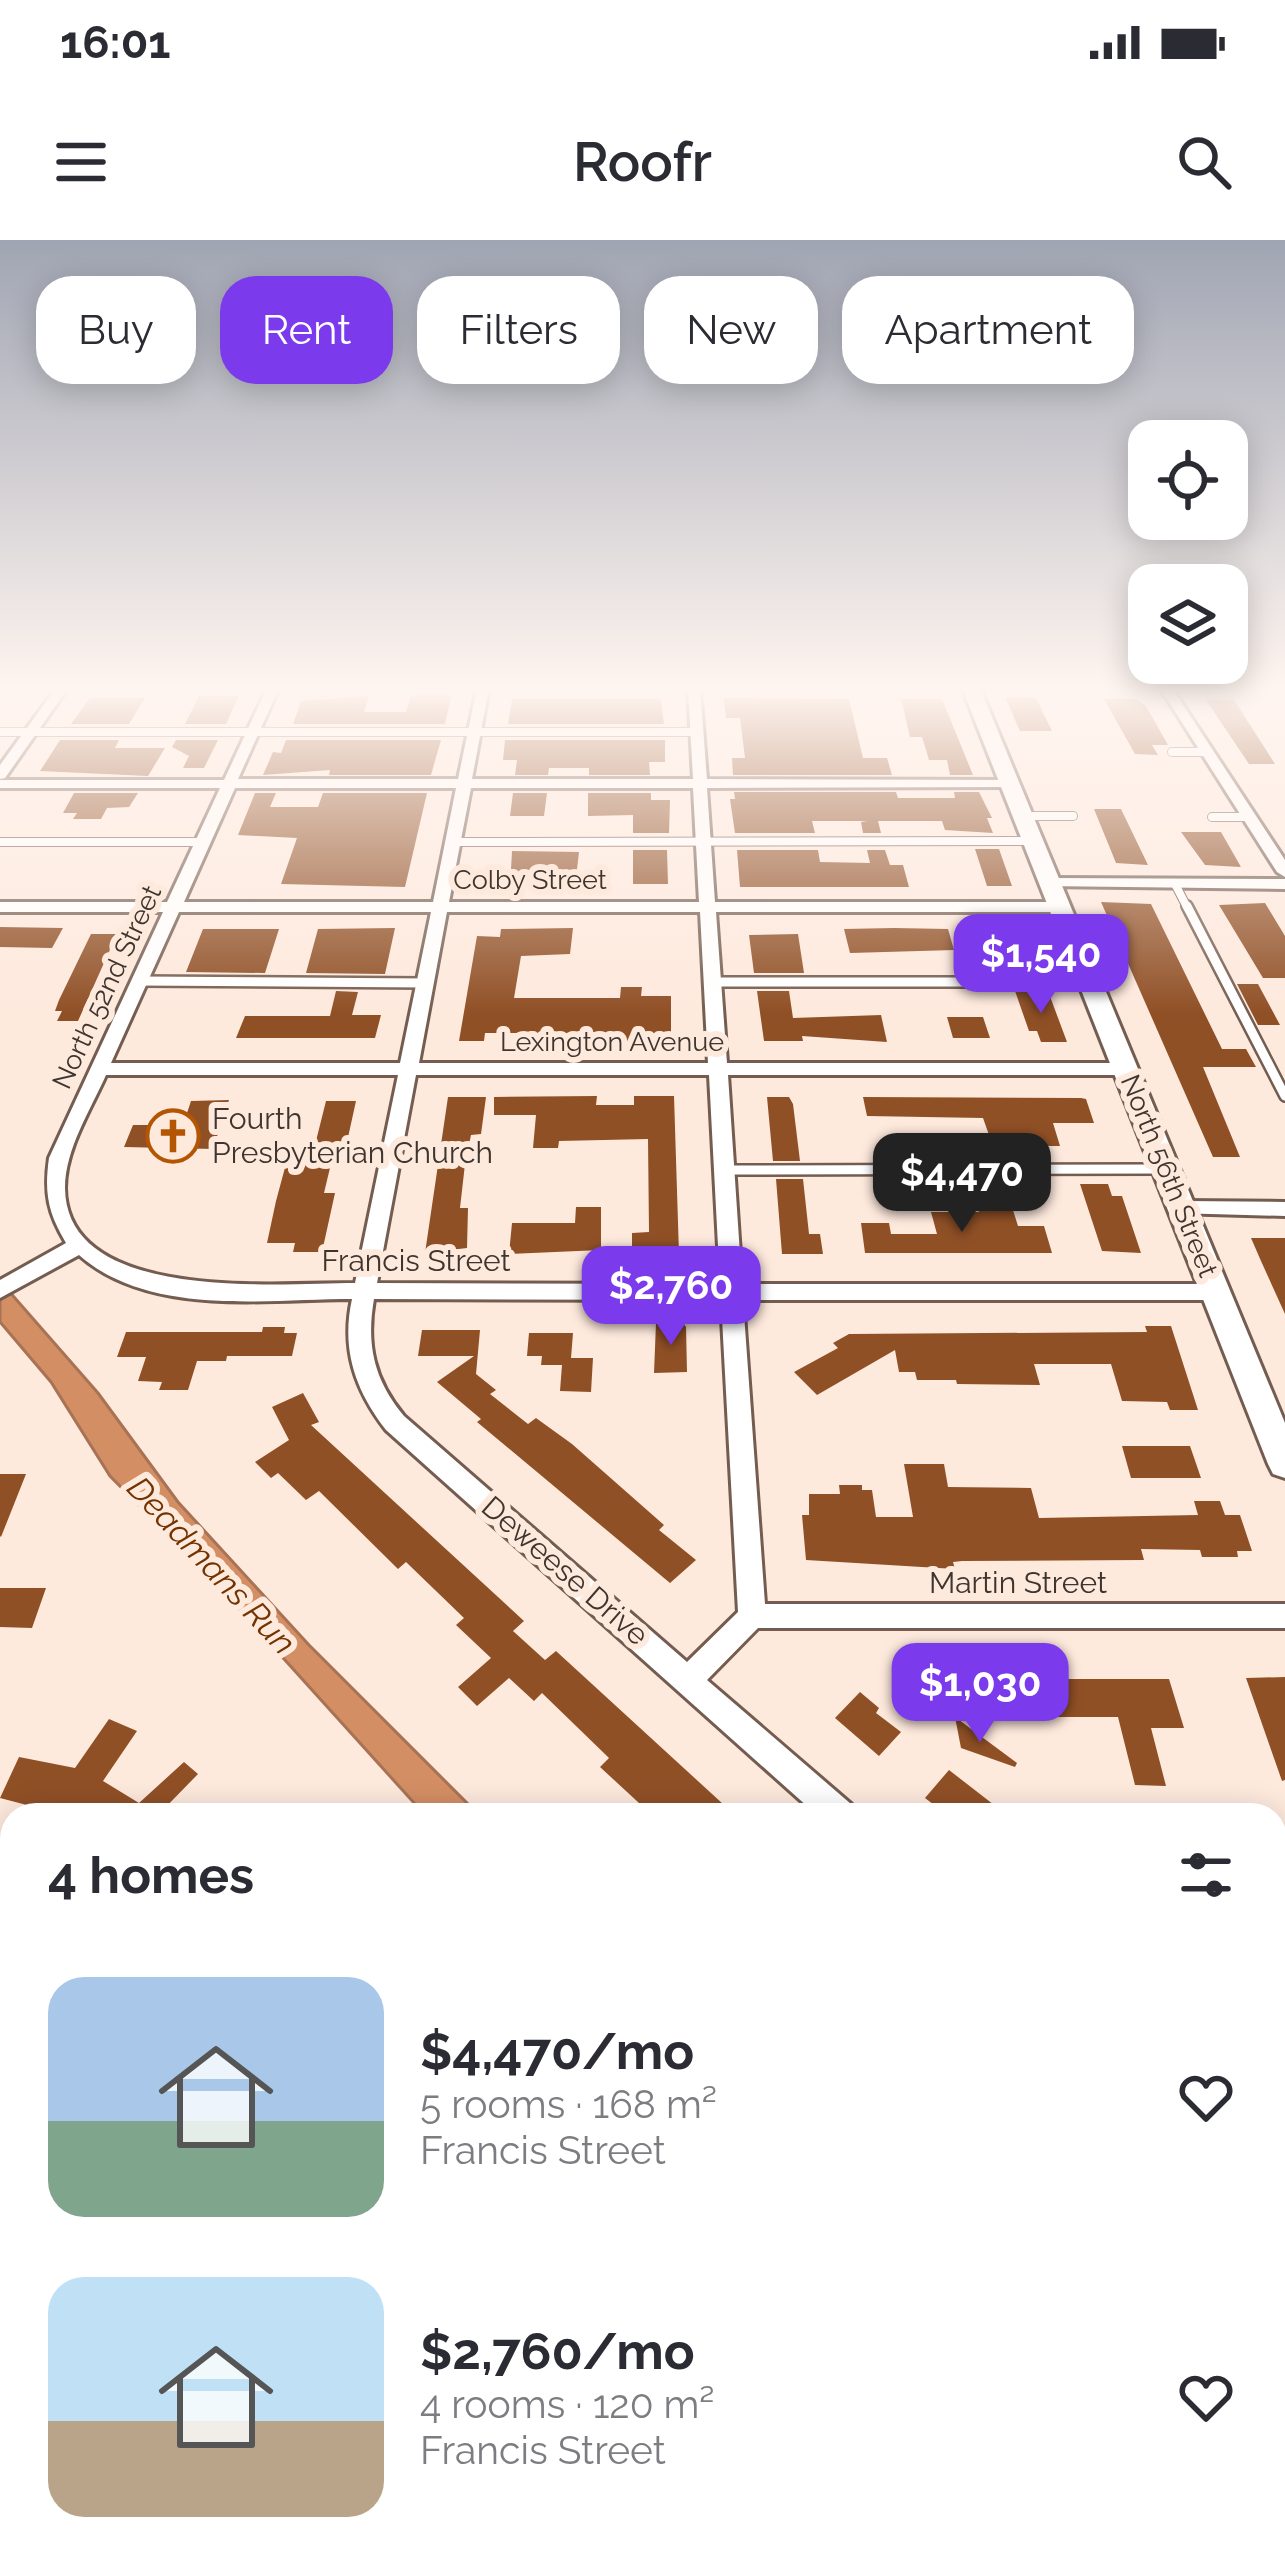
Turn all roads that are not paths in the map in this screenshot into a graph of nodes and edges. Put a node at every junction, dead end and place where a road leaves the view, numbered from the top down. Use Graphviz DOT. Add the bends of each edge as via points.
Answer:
graph roads {
  1 [pos="223,797"];
  2 [pos="463,797"];
  3 [pos="701,797"];
  4 [pos="1015,797"];
  5 [pos="1237,797"];
  6 [pos="1073,816"];
  7 [pos="1212,817"];
  8 [pos="1250,817"];
  9 [pos="1028,829"];
  10 [pos="0,842"];
  11 [pos="202,842"];
  12 [pos="454,842"];
  13 [pos="704,842"];
  14 [pos="1285,872"];
  15 [pos="1175,884"];
  16 [pos="1285,884"];
  17 [pos="1055,895"];
  18 [pos="0,907"];
  19 [pos="173,907"];
  20 [pos="440,907"];
  21 [pos="708,907"];
  22 [pos="139,982"];
  23 [pos="713,982"];
  24 [pos="1090,982"];
  25 [pos="426,983"];
  26 [pos="99,1069"];
  27 [pos="409,1069"];
  28 [pos="718,1069"];
  29 [pos="1126,1069"];
  30 [pos="1285,1096"];
  31 [pos="1166,1169"];
  32 [pos="725,1170"];
  33 [pos="1182,1208"];
  34 [pos="1285,1209"];
  35 [pos="79,1245"];
  36 [pos="0,1290"];
  37 [pos="364,1291"];
  38 [pos="732,1291"];
  39 [pos="1215,1292"];
  40 [pos="1285,1464"];
  41 [pos="752,1616"];
  42 [pos="1285,1616"];
  43 [pos="688,1680"];
  44 [pos="826,1803"];
  1 -- 11 [label="street, North 52nd Street"];
  2 -- 12 [label="street, Deweese Drive"];
  3 -- 13 [label="street"];
  4 -- 9 [label="main road, North 56th Street"];
  5 -- 8 [label="street"];
  6 -- 9 [label="lane"];
  7 -- 8 [label="lane"];
  8 -- 14 [label="street"];
  9 -- 13 [label="lane"];
  9 -- 17 [label="main road, North 56th Street"];
  10 -- 11 [label="lane"];
  11 -- 19 [label="street, North 52nd Street"];
  12 -- 13 [label="lane"];
  12 -- 20 [label="street, Deweese Drive"];
  13 -- 21 [label="street"];
  15 -- 16 [label="street, Colby Street"];
  15 -- 17 [label="street, Colby Street"];
  15 -- 30 [label="lane"];
  17 -- 21 [label="street, Colby Street"];
  17 -- 24 [label="main road, North 56th Street"];
  18 -- 19 [label="street, Colby Street"];
  19 -- 20 [label="street, Colby Street"];
  19 -- 22 [label="street, North 52nd Street"];
  20 -- 21 [label="street, Colby Street"];
  20 -- 25 [label="street, Deweese Drive"];
  21 -- 23 [label="street"];
  22 -- 25 [label="lane"];
  22 -- 26 [label="street, North 52nd Street"];
  23 -- 24 [label="lane"];
  23 -- 28 [label="street"];
  24 -- 29 [label="main road, North 56th Street"];
  25 -- 27 [label="street, Deweese Drive"];
  26 -- 27 [label="street, Lexington Avenue"];
  26 -- 35 [label="street, North 52nd Street" via="55,1176 60,1219"];
  27 -- 28 [label="street, Lexington Avenue"];
  27 -- 37 [label="street, Deweese Drive"];
  28 -- 29 [label="street, Lexington Avenue"];
  28 -- 32 [label="street"];
  29 -- 31 [label="main road, North 56th Street"];
  31 -- 32 [label="lane"];
  31 -- 33 [label="main road, North 56th Street"];
  32 -- 38 [label="street"];
  33 -- 34 [label="street"];
  33 -- 39 [label="main road, North 56th Street"];
  35 -- 36 [label="street"];
  35 -- 37 [label="street, Francis Street" via="129,1276 185,1289"];
  37 -- 38 [label="street, Francis Street"];
  37 -- 43 [label="street, Deweese Drive" via="359,1354 385,1412"];
  38 -- 39 [label="street, Francis Street"];
  38 -- 41 [label="street"];
  39 -- 40 [label="main road, North 56th Street"];
  41 -- 42 [label="street, Martin Street"];
  41 -- 43 [label="street"];
  43 -- 44 [label="street, Deweese Drive"];
}
